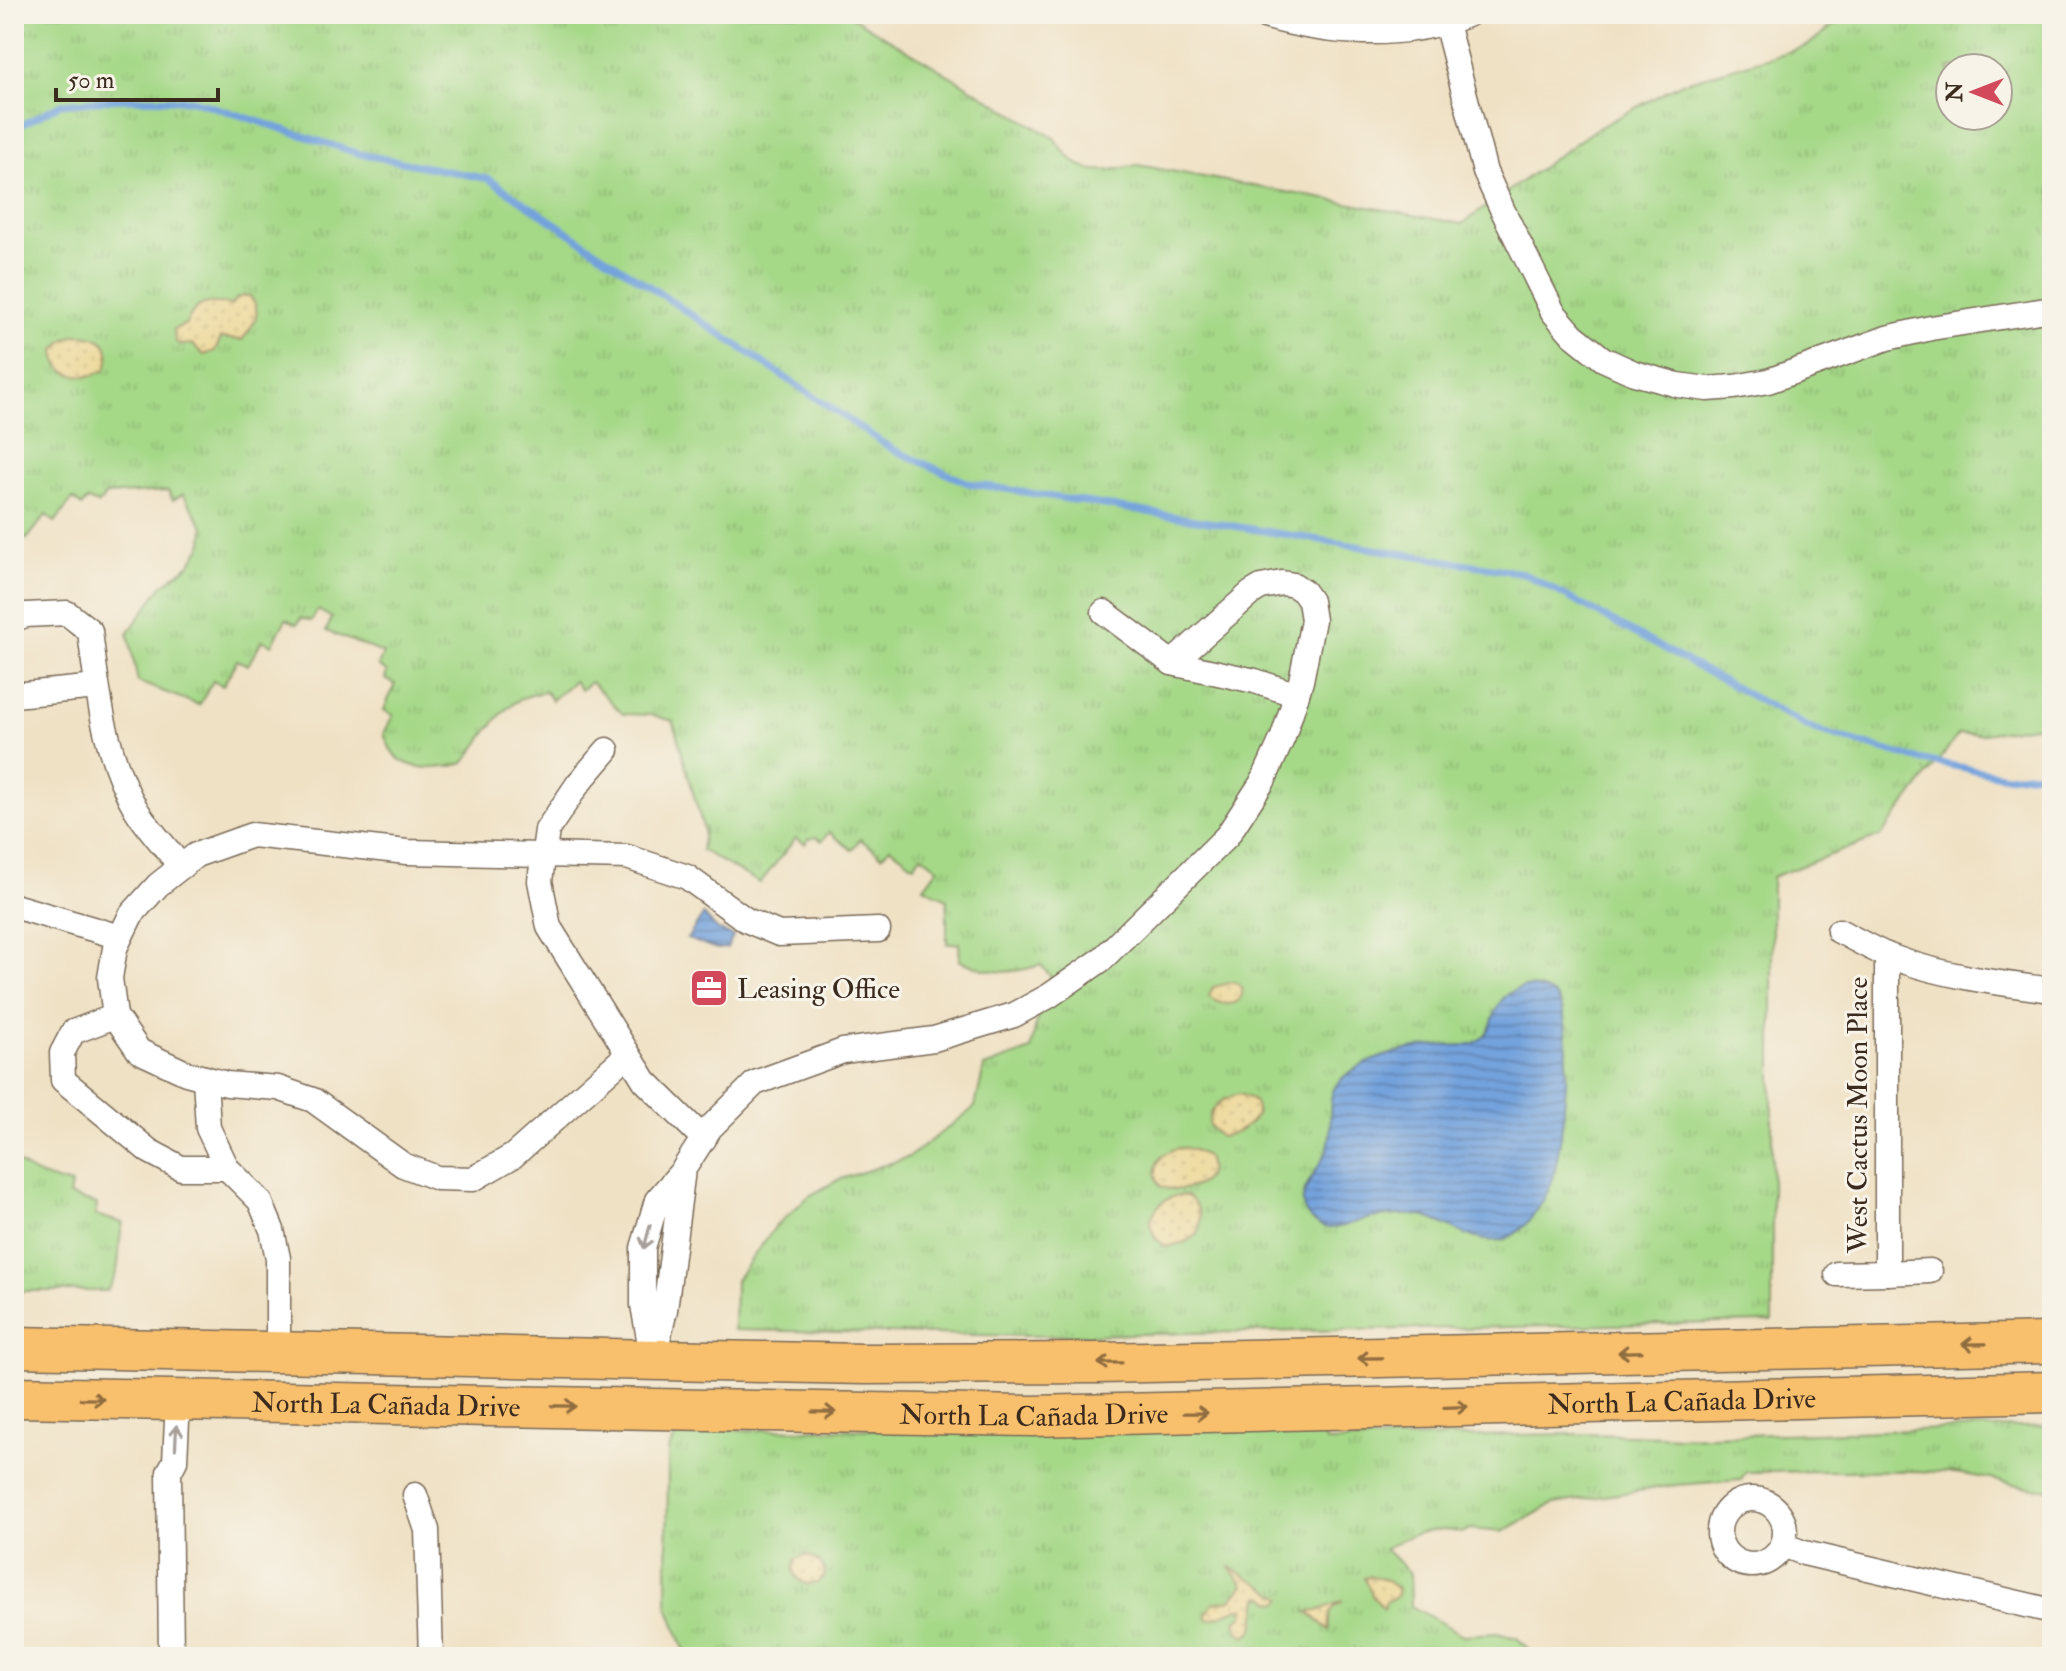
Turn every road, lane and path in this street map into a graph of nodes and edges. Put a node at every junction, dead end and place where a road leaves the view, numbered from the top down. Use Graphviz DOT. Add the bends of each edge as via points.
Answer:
graph roads {
  1 [pos="1258,14"];
  2 [pos="1469,14"];
  3 [pos="1446,23"];
  4 [pos="2052,309"];
  5 [pos="1104,612"];
  6 [pos="14,619"];
  7 [pos="1172,663"];
  8 [pos="97,687"];
  9 [pos="14,695"];
  10 [pos="1297,695"];
  11 [pos="607,750"];
  12 [pos="543,856"];
  13 [pos="181,867"];
  14 [pos="14,906"];
  15 [pos="878,930"];
  16 [pos="1839,931"];
  17 [pos="120,937"];
  18 [pos="1887,955"];
  19 [pos="2052,990"];
  20 [pos="115,1016"];
  21 [pos="628,1054"];
  22 [pos="205,1078"];
  23 [pos="704,1139"];
  24 [pos="227,1168"];
  25 [pos="1930,1271"];
  26 [pos="1887,1273"];
  27 [pos="1837,1274"];
  28 [pos="2052,1343"];
  29 [pos="14,1347"];
  30 [pos="1689,1350"];
  31 [pos="278,1353"];
  32 [pos="653,1361"];
  33 [pos="2052,1392"];
  34 [pos="14,1397"];
  35 [pos="178,1400"];
  36 [pos="1689,1400"];
  37 [pos="415,1495"];
  38 [pos="1783,1545"];
  39 [pos="2052,1611"];
  40 [pos="171,1657"];
  41 [pos="431,1657"];
  1 -- 3 [label="street" via="1310,29 1354,33"];
  2 -- 3 [label="street"];
  3 -- 4 [label="street" via="1485,172 1503,211 1553,312 1603,359 1678,385 1734,387 1768,381 1887,338"];
  5 -- 7 [label="street"];
  6 -- 8 [label="street" via="67,613 90,631"];
  7 -- 10 [label="street"];
  7 -- 10 [label="street" via="1251,593 1282,583 1294,585 1310,601 1313,620"];
  8 -- 9 [label="street"];
  8 -- 13 [label="street" via="115,758 136,809"];
  10 -- 23 [label="street" via="1263,781 1227,836 1101,960 1014,1015 934,1039 843,1051 755,1083"];
  11 -- 12 [label="street" via="547,830"];
  12 -- 13 [label="street" via="407,852 252,835 196,855"];
  12 -- 15 [label="street" via="627,857 687,877 746,920 779,934"];
  12 -- 21 [label="street" via="540,881 549,927"];
  13 -- 17 [label="street" via="131,915"];
  14 -- 17 [label="street"];
  16 -- 18 [label="street"];
  17 -- 20 [label="street" via="110,978"];
  18 -- 19 [label="street" via="1972,979"];
  18 -- 26 [label="street, West Cactus Moon Place"];
  20 -- 22 [label="street" via="139,1051"];
  20 -- 24 [label="street" via="73,1032 62,1053 63,1080 149,1151 181,1168"];
  21 -- 22 [label="street" via="513,1156 473,1179 437,1178 403,1165 313,1100 278,1088"];
  21 -- 23 [label="street" via="645,1081"];
  22 -- 24 [label="street" via="208,1128"];
  23 -- 32 [label="street" via="657,1200 643,1248 643,1305"];
  24 -- 31 [label="street" via="260,1201 272,1230 278,1258"];
  25 -- 26 [label="street"];
  26 -- 27 [label="street, West Cactus Moon Place"];
  28 -- 30 [label="main road, North La Cañada Drive, one-way"];
  29 -- 31 [label="main road, North La Cañada Drive"];
  30 -- 32 [label="main road, North La Cañada Drive, one-way" via="1083,1363"];
  30 -- 36 [label="main road"];
  31 -- 32 [label="main road, North La Cañada Drive"];
  33 -- 36 [label="main road, North La Cañada Drive"];
  34 -- 35 [label="main road, North La Cañada Drive, one-way"];
  35 -- 36 [label="main road, North La Cañada Drive, one-way" via="1032,1416"];
  40 -- 35 [label="street, one-way" via="169,1472 175,1461"];
  37 -- 41 [label="street" via="427,1530"];
  38 -- 39 [label="street"];
}
